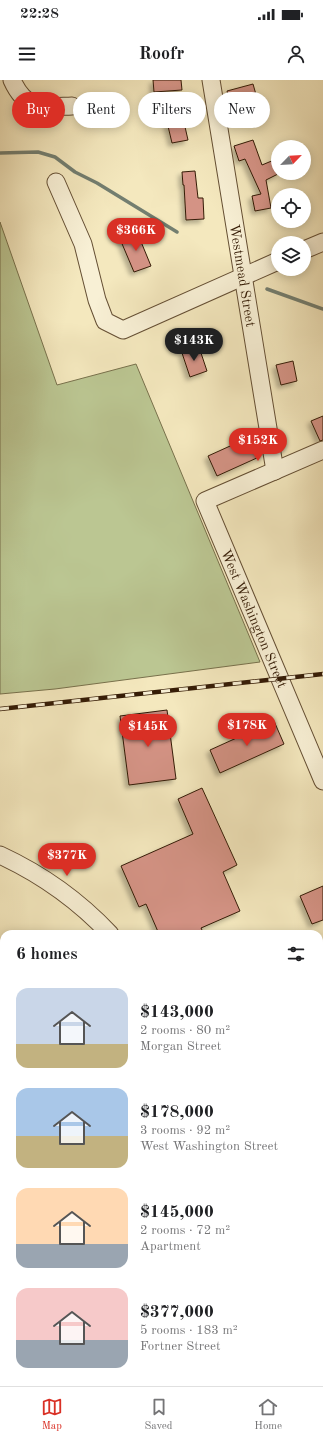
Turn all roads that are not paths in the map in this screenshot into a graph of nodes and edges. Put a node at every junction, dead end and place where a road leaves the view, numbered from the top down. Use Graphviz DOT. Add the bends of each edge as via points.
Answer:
graph roads {
  1 [pos="12,80"];
  2 [pos="211,80"];
  3 [pos="72,106"];
  4 [pos="56,182"];
  5 [pos="323,242"];
  6 [pos="311,247"];
  7 [pos="271,264"];
  8 [pos="244,277"];
  9 [pos="323,450"];
  10 [pos="275,471"];
  11 [pos="323,781"];
  12 [pos="0,856"];
  13 [pos="106,930"];
  1 -- 3 [label="street" via="23,98 32,104 40,107"];
  2 -- 8 [label="street, Westmead Street"];
  4 -- 8 [label="street" via="83,244 105,321 123,330"];
  5 -- 6 [label="street"];
  7 -- 8 [label="street"];
  8 -- 10 [label="street, Westmead Street"];
  9 -- 10 [label="street"];
  10 -- 11 [label="street, West Washington Street" via="205,501"];
  12 -- 13 [label="street" via="49,882"];
}
